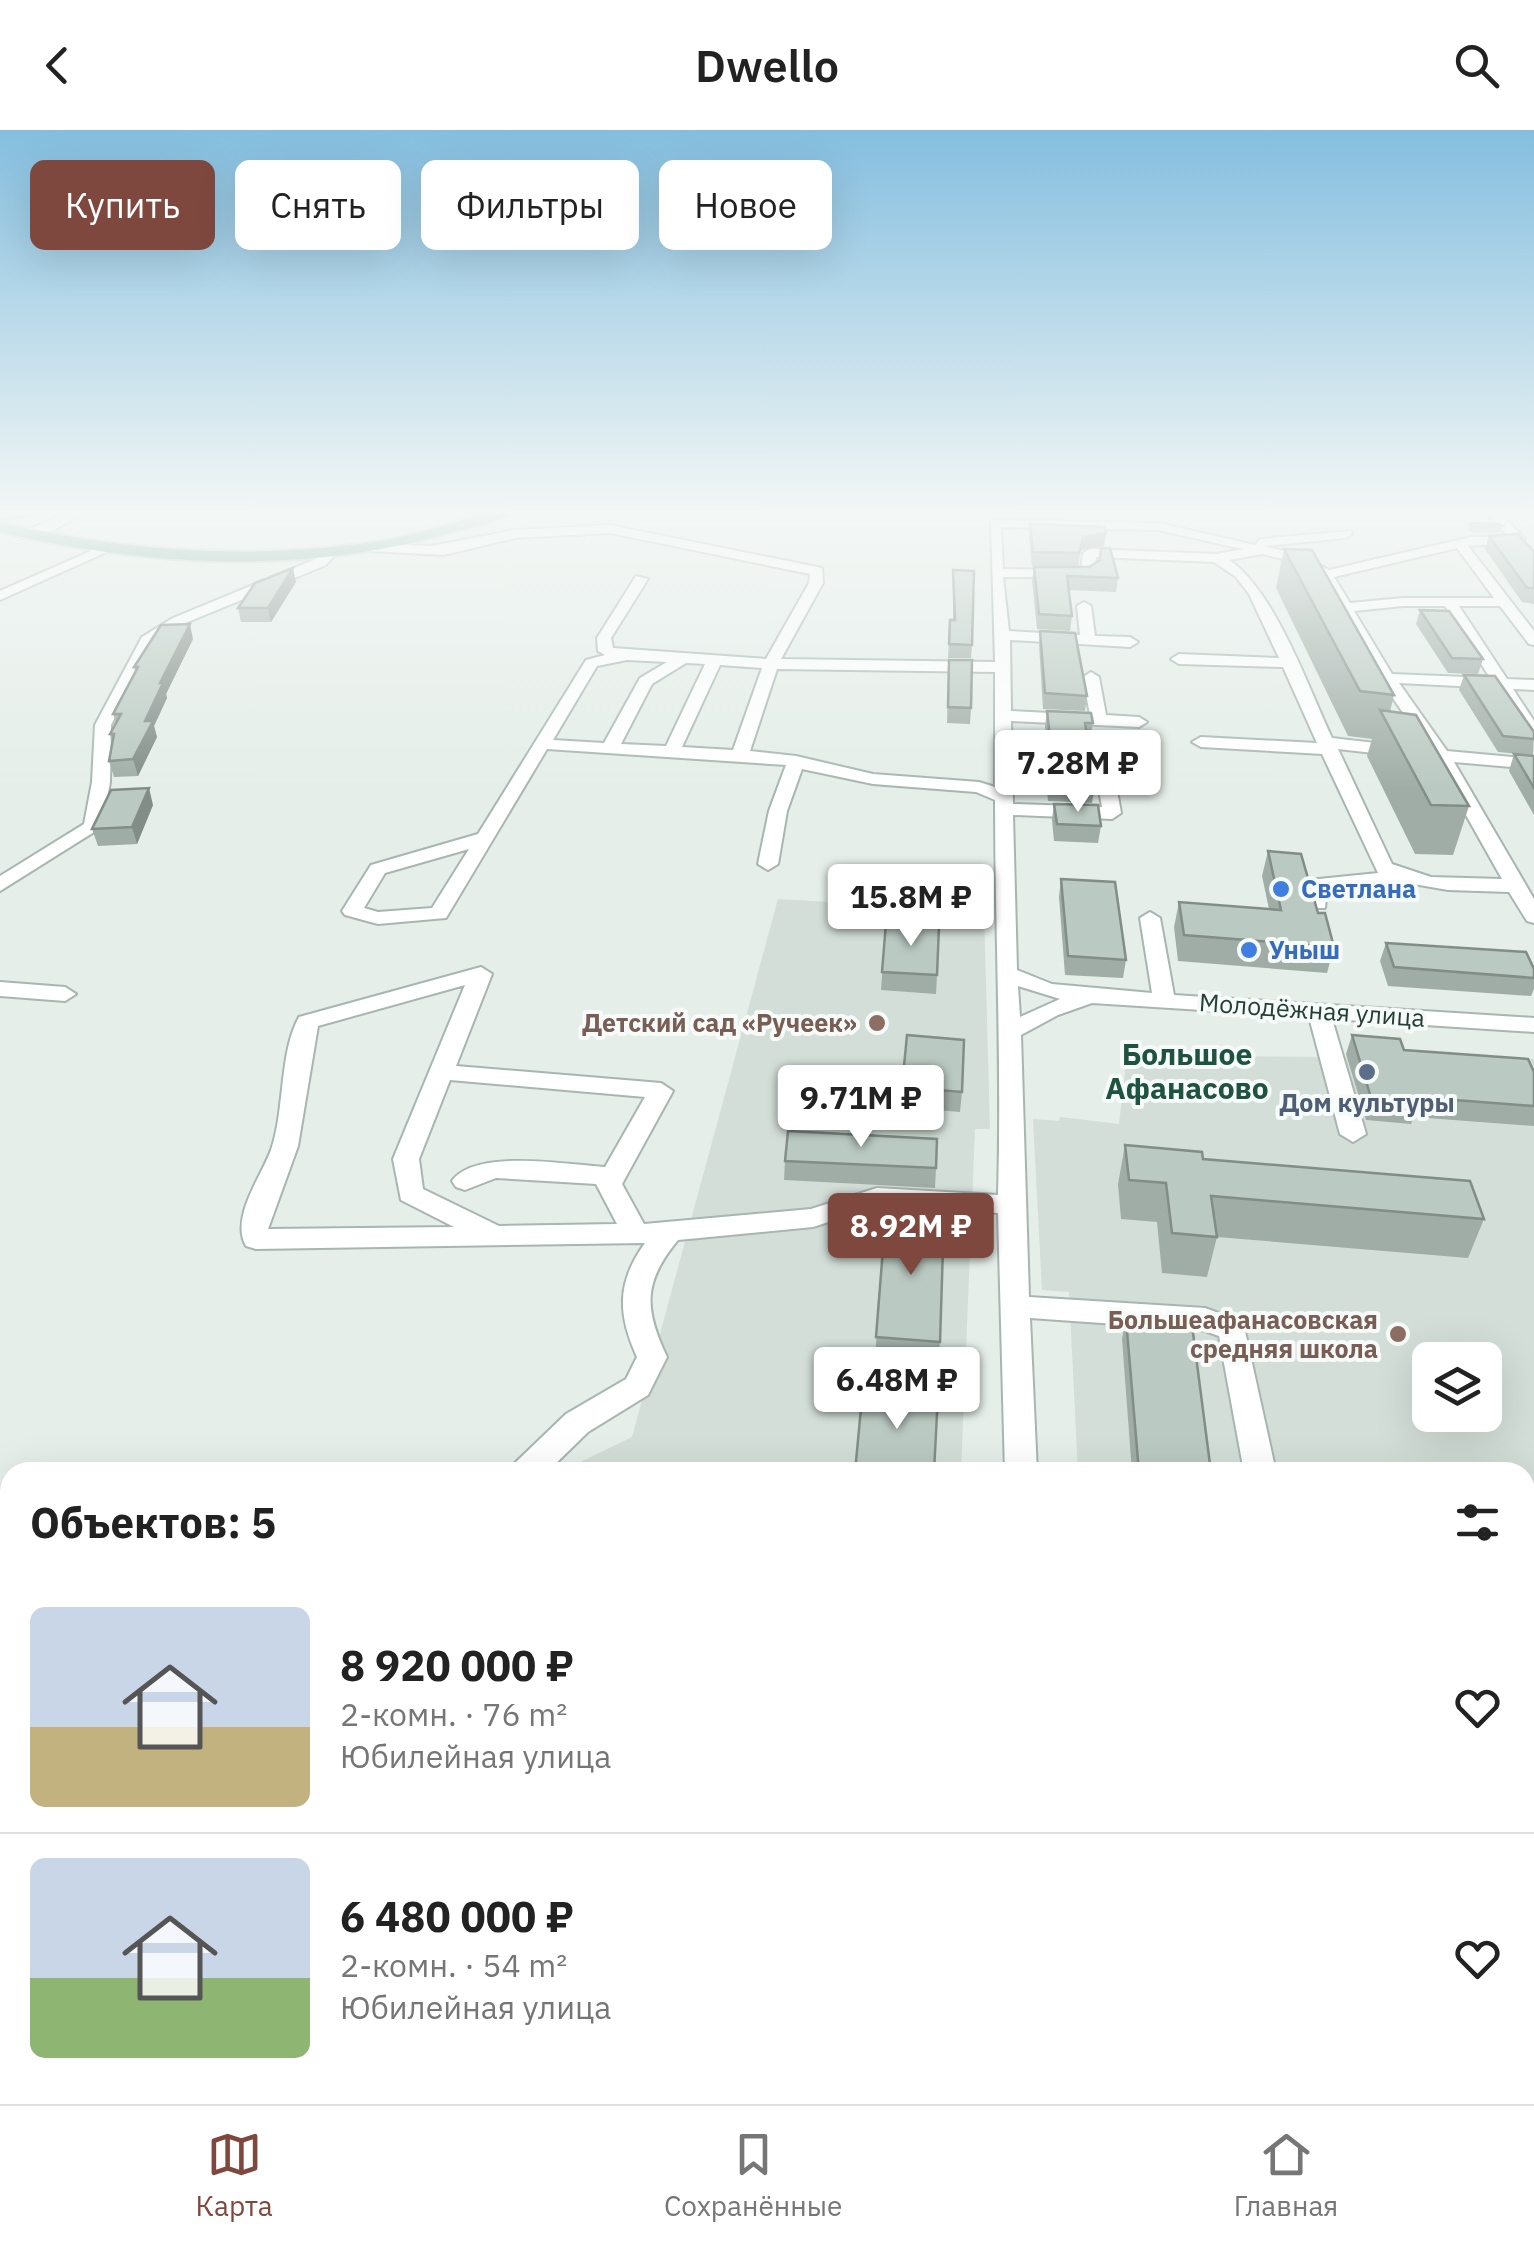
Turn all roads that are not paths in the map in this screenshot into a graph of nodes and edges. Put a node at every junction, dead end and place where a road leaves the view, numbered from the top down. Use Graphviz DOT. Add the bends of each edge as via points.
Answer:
graph roads {
  1 [pos="219,605"];
  2 [pos="624,605"];
  3 [pos="805,605"];
  4 [pos="999,605"];
  5 [pos="1262,605"];
  6 [pos="1344,605"];
  7 [pos="1373,605"];
  8 [pos="1451,605"];
  9 [pos="1504,605"];
  10 [pos="1084,606"];
  11 [pos="1346,608"];
  12 [pos="1002,635"];
  13 [pos="1088,640"];
  14 [pos="1534,641"];
  15 [pos="1130,642"];
  16 [pos="627,655"];
  17 [pos="1179,659"];
  18 [pos="681,660"];
  19 [pos="714,662"];
  20 [pos="1289,663"];
  21 [pos="771,664"];
  22 [pos="1002,667"];
  23 [pos="1091,677"];
  24 [pos="1388,678"];
  25 [pos="1500,682"];
  26 [pos="1534,684"];
  27 [pos="1002,716"];
  28 [pos="1099,720"];
  29 [pos="1139,722"];
  30 [pos="1534,734"];
  31 [pos="1201,742"];
  32 [pos="542,744"];
  33 [pos="1328,746"];
  34 [pos="610,748"];
  35 [pos="672,751"];
  36 [pos="740,755"];
  37 [pos="1443,758"];
  38 [pos="796,762"];
  39 [pos="1103,762"];
  40 [pos="1534,764"];
  41 [pos="1004,803"];
  42 [pos="488,837"];
  43 [pos="768,864"];
  44 [pos="1400,877"];
  45 [pos="0,885"];
  46 [pos="1516,886"];
  47 [pos="1318,904"];
  48 [pos="1534,917"];
  49 [pos="1150,918"];
  50 [pos="1006,972"];
  51 [pos="0,989"];
  52 [pos="65,994"];
  53 [pos="1090,996"];
  54 [pos="1164,999"];
  55 [pos="1318,1010"];
  56 [pos="1534,1025"];
  57 [pos="1010,1032"];
  58 [pos="441,1072"];
  59 [pos="1353,1134"];
  60 [pos="466,1181"];
  61 [pos="609,1184"];
  62 [pos="1012,1205"];
  63 [pos="670,1232"];
  64 [pos="490,1233"];
  65 [pos="635,1234"];
  66 [pos="1018,1307"];
  67 [pos="536,1462"];
  68 [pos="1021,1462"];
  69 [pos="1258,1462"];
  1 -- 45 [label="street" via="155,632 130,671 104,726 93,827"];
  2 -- 16 [label="street" via="604,638 606,651"];
  3 -- 21 [label="street"];
  4 -- 12 [label="street"];
  5 -- 20 [label="street"];
  6 -- 11 [label="street"];
  7 -- 11 [label="street"];
  8 -- 25 [label="street"];
  9 -- 14 [label="street"];
  10 -- 13 [label="street"];
  11 -- 24 [label="street"];
  12 -- 13 [label="street"];
  12 -- 22 [label="street"];
  13 -- 15 [label="street"];
  16 -- 18 [label="street"];
  16 -- 32 [label="street" via="591,663"];
  17 -- 20 [label="street"];
  18 -- 19 [label="street"];
  18 -- 34 [label="street" via="646,681"];
  19 -- 21 [label="street"];
  19 -- 35 [label="street"];
  20 -- 33 [label="street"];
  21 -- 22 [label="street"];
  21 -- 36 [label="street"];
  22 -- 27 [label="street"];
  23 -- 28 [label="street"];
  24 -- 25 [label="street"];
  24 -- 37 [label="street"];
  25 -- 26 [label="street"];
  25 -- 30 [label="street"];
  27 -- 28 [label="street"];
  27 -- 41 [label="street"];
  28 -- 29 [label="street"];
  31 -- 33 [label="street"];
  32 -- 34 [label="street"];
  32 -- 42 [label="street"];
  33 -- 37 [label="street"];
  33 -- 44 [label="street" via="1384,868"];
  34 -- 35 [label="street"];
  35 -- 36 [label="street"];
  36 -- 38 [label="street"];
  37 -- 40 [label="street"];
  37 -- 46 [label="street"];
  38 -- 41 [label="street" via="889,781 979,788"];
  38 -- 43 [label="street"];
  39 -- 41 [label="street" via="1112,814"];
  41 -- 50 [label="street"];
  42 -- 42 [label="street" via="439,914 378,918 352,911 378,869"];
  44 -- 46 [label="street"];
  44 -- 47 [label="street" via="1316,884"];
  46 -- 48 [label="street"];
  49 -- 54 [label="street"];
  50 -- 53 [label="street, Молодёжная улица" via="1047,990"];
  50 -- 57 [label="street"];
  51 -- 52 [label="street"];
  53 -- 54 [label="street, Молодёжная улица"];
  53 -- 57 [label="street, Молодёжная улица"];
  54 -- 55 [label="street, Молодёжная улица"];
  55 -- 56 [label="street, Молодёжная улица"];
  55 -- 59 [label="street"];
  57 -- 62 [label="street"];
  58 -- 61 [label="street" via="662,1091"];
  58 -- 64 [label="street" via="406,1159 410,1194"];
  58 -- 64 [label="street" via="482,974 306,1022 284,1146 253,1226 256,1239"];
  60 -- 61 [label="street" via="493,1169 605,1176"];
  61 -- 65 [label="street"];
  62 -- 63 [label="street" via="877,1197 813,1218"];
  62 -- 66 [label="street"];
  63 -- 65 [label="street"];
  63 -- 67 [label="street" via="647,1257 632,1295 638,1330 652,1356 637,1387 577,1423"];
  64 -- 65 [label="street"];
  66 -- 68 [label="street"];
  66 -- 69 [label="street" via="1226,1325 1233,1330"];
}
